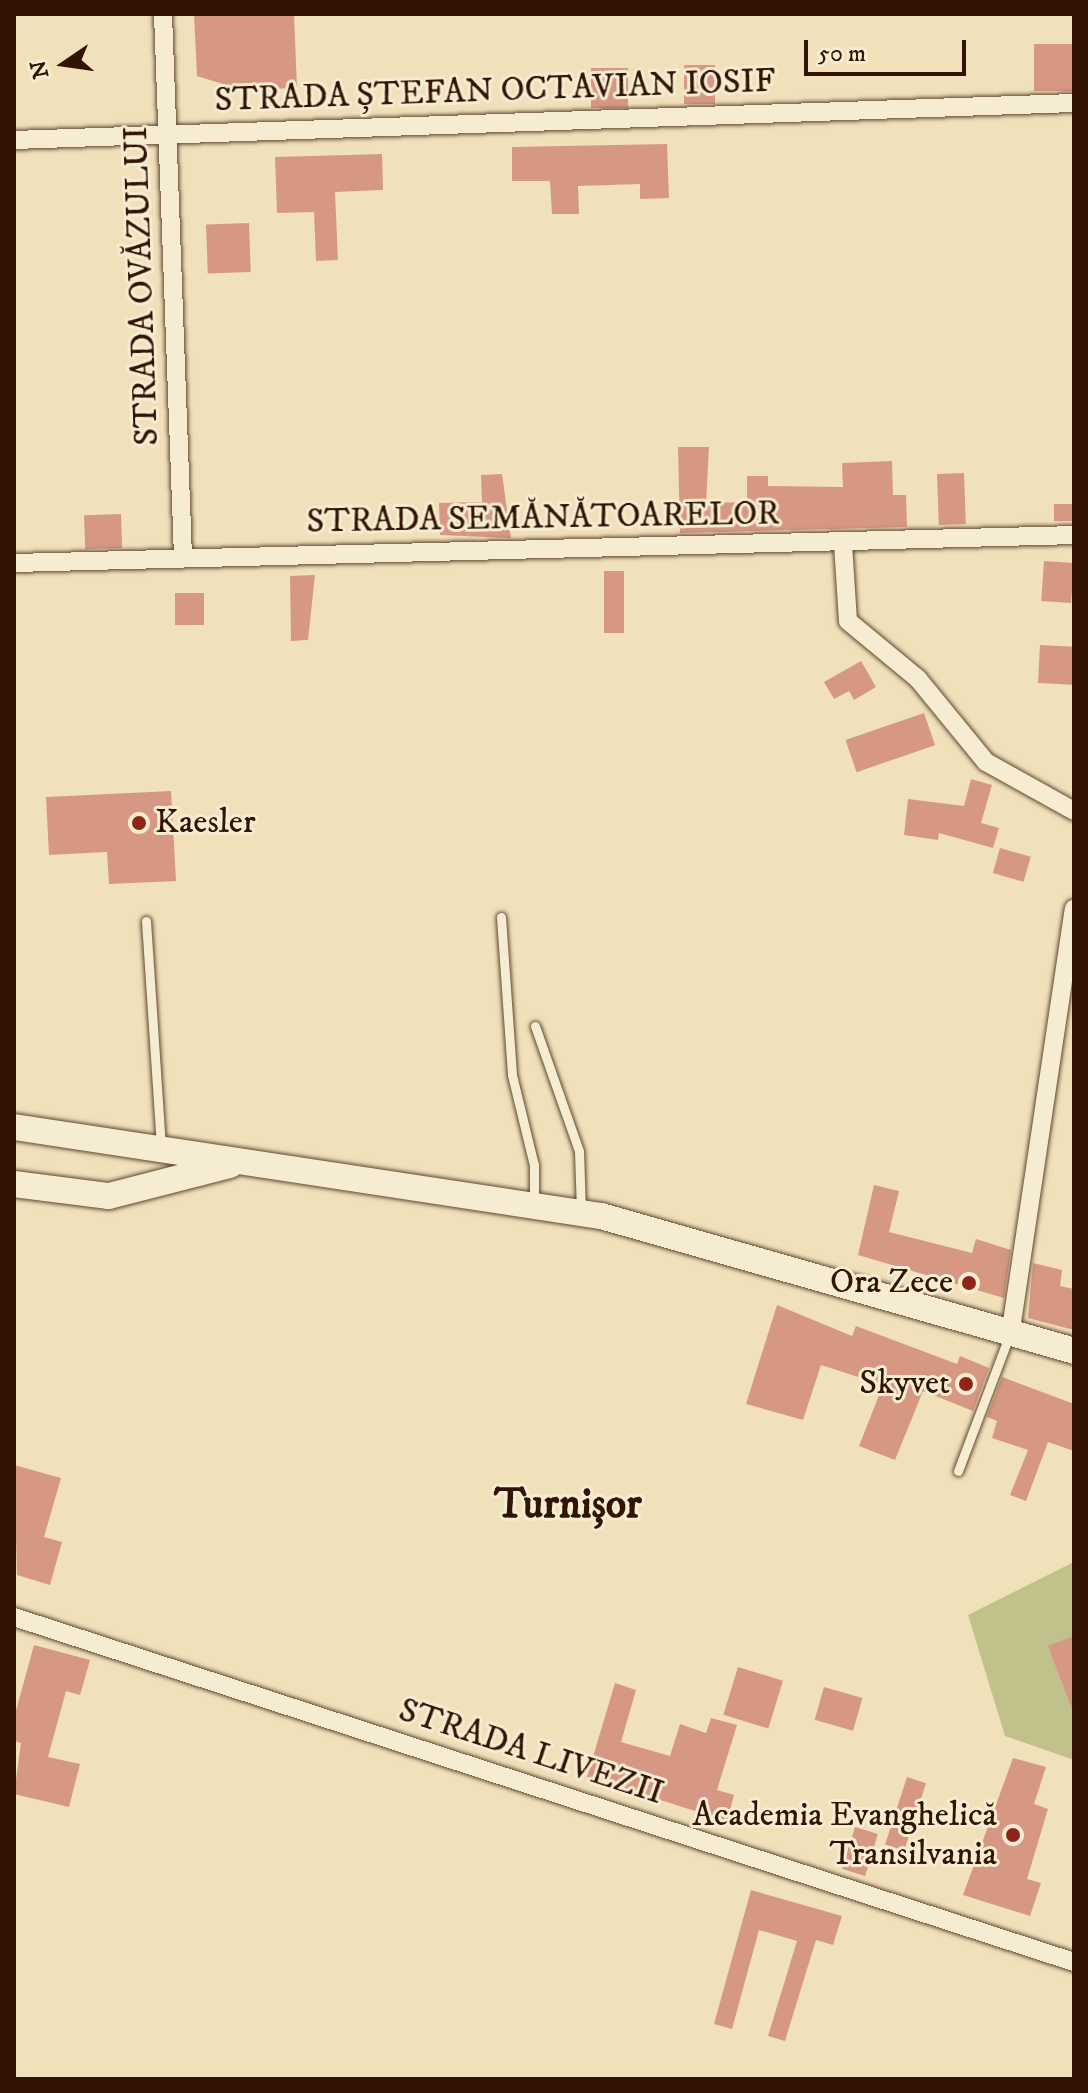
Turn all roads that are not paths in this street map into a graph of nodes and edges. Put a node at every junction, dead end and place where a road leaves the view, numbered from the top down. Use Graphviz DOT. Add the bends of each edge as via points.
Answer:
graph roads {
  1 [pos="163,14"];
  2 [pos="1074,103"];
  3 [pos="168,135"];
  4 [pos="14,140"];
  5 [pos="1074,535"];
  6 [pos="843,544"];
  7 [pos="183,556"];
  8 [pos="14,563"];
  9 [pos="1074,811"];
  10 [pos="1074,909"];
  11 [pos="501,917"];
  12 [pos="146,921"];
  13 [pos="535,1026"];
  14 [pos="14,1127"];
  15 [pos="161,1149"];
  16 [pos="241,1162"];
  17 [pos="14,1184"];
  18 [pos="534,1206"];
  19 [pos="581,1213"];
  20 [pos="1011,1329"];
  21 [pos="1074,1351"];
  22 [pos="958,1471"];
  23 [pos="14,1617"];
  24 [pos="1074,1962"];
  1 -- 3 [label="street, STRADA OVĂZULUI"];
  2 -- 3 [label="street, STRADA ȘTEFAN OCTAVIAN IOSIF"];
  3 -- 4 [label="street, STRADA ȘTEFAN OCTAVIAN IOSIF"];
  3 -- 7 [label="street, STRADA OVĂZULUI"];
  5 -- 6 [label="street, STRADA SEMĂNĂTOARELOR"];
  6 -- 7 [label="street, STRADA SEMĂNĂTOARELOR"];
  6 -- 9 [label="street" via="848,621 918,679 986,762"];
  7 -- 8 [label="street, STRADA SEMĂNĂTOARELOR"];
  10 -- 20 [label="street"];
  11 -- 18 [label="lane" via="512,1075 534,1165"];
  12 -- 15 [label="lane"];
  13 -- 19 [label="lane" via="579,1151"];
  14 -- 15 [label="street"];
  15 -- 16 [label="street"];
  16 -- 17 [label="street" via="109,1196"];
  16 -- 18 [label="street"];
  18 -- 19 [label="street"];
  19 -- 20 [label="street"];
  20 -- 21 [label="street"];
  20 -- 22 [label="lane"];
  23 -- 24 [label="street, STRADA LIVEZII"];
}
